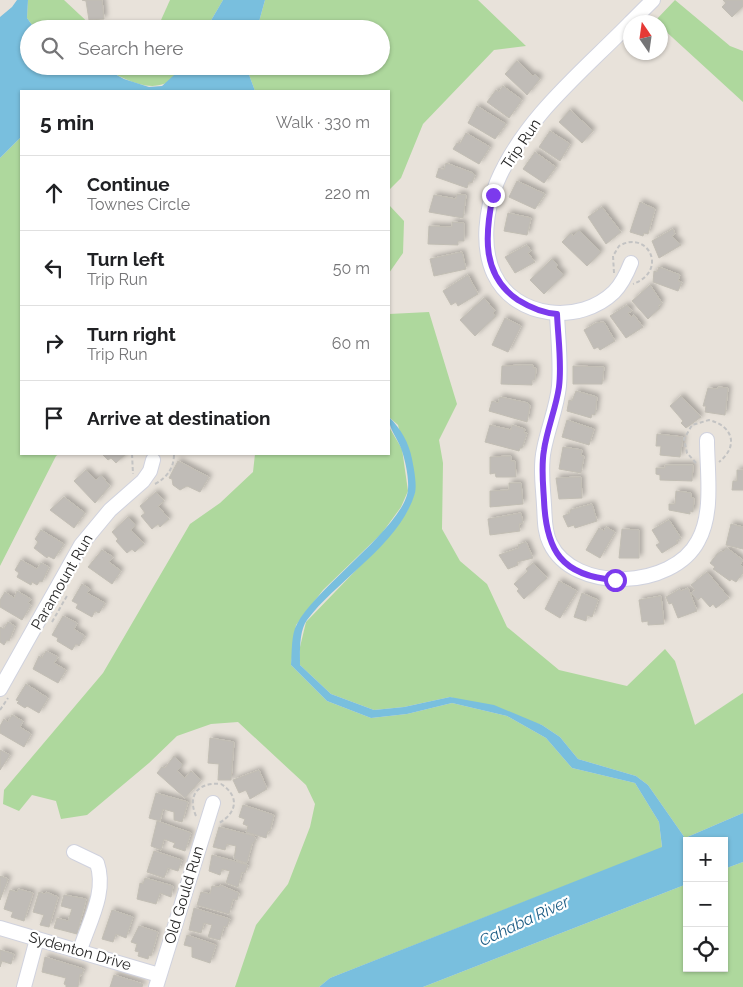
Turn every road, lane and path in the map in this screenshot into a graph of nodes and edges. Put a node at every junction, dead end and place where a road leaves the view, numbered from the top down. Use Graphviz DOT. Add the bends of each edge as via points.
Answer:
graph roads {
  1 [pos="653,0"];
  2 [pos="639,15"];
  3 [pos="623,31"];
  4 [pos="632,263"];
  5 [pos="557,314"];
  6 [pos="706,440"];
  7 [pos="174,455"];
  8 [pos="153,460"];
  9 [pos="697,466"];
  10 [pos="716,466"];
  11 [pos="152,485"];
  12 [pos="70,589"];
  13 [pos="48,629"];
  14 [pos="6,690"];
  15 [pos="0,710"];
  16 [pos="213,803"];
  17 [pos="74,852"];
  18 [pos="0,928"];
  19 [pos="37,939"];
  20 [pos="80,950"];
  21 [pos="158,981"];
  22 [pos="24,987"];
  1 -- 2 [label="street, Trip Run"];
  3 -- 5 [label="street, Trip Run" via="550,104 526,133 493,195 487,242 495,276 523,303 545,313"];
  4 -- 5 [label="street, Trip Run" via="614,292 586,308"];
  5 -- 6 [label="street" via="559,385 544,448 542,481 549,542 568,565 580,573 615,580 665,570 692,551 699,541 706,508"];
  7 -- 11 [label="path" via="172,469"];
  8 -- 14 [label="street, Paramount Run" via="143,481 110,510 81,545"];
  9 -- 10 [label="path" via="687,453 684,439 692,426 709,420 724,427 732,444 728,454"];
  12 -- 13 [label="path"];
  14 -- 15 [label="path"];
  16 -- 21 [label="street, Old Gould Run"];
  17 -- 20 [label="street" via="97,863 101,875 101,889"];
  18 -- 19 [label="street, Sydenton Drive"];
  19 -- 20 [label="street, Sydenton Drive"];
  19 -- 22 [label="street"];
  20 -- 21 [label="street, Sydenton Drive"];
}
